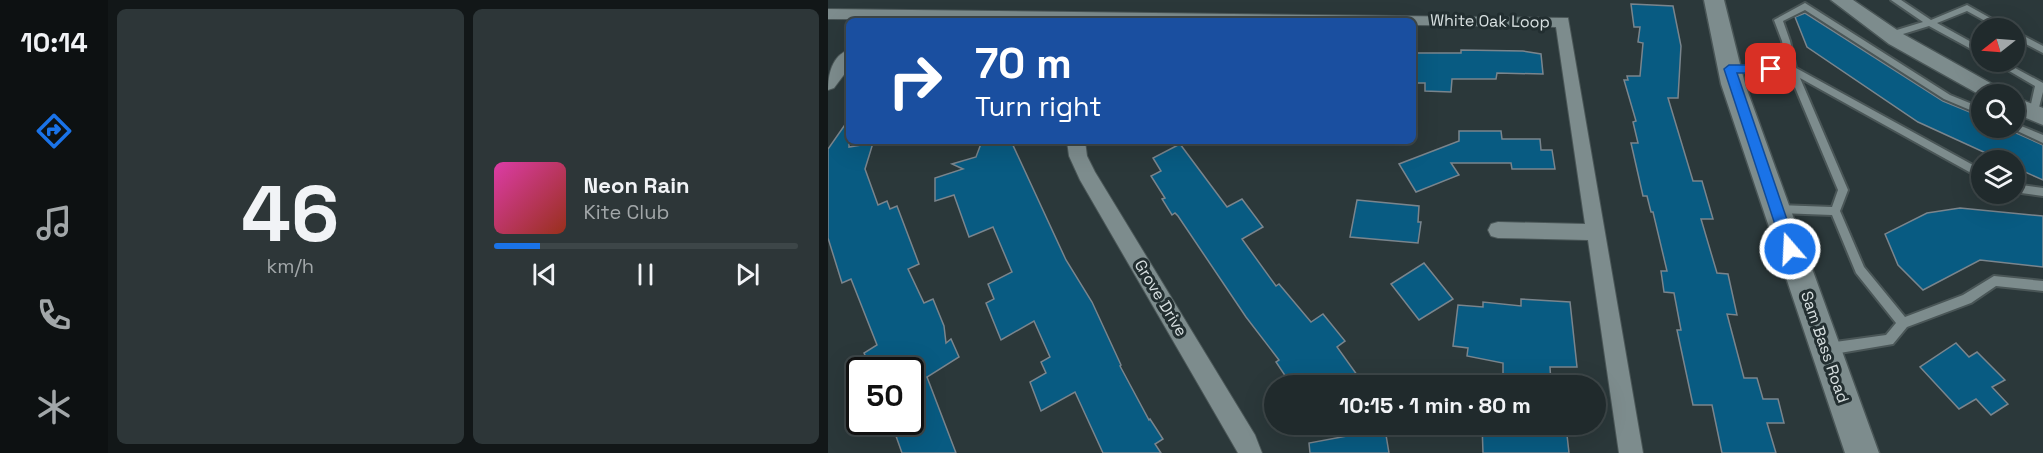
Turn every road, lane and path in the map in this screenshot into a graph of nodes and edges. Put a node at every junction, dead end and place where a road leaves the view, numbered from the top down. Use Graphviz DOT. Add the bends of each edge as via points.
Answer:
graph roads {
  1 [pos="1714,0"];
  2 [pos="1840,0"];
  3 [pos="1894,0"];
  4 [pos="828,14"];
  5 [pos="878,18"];
  6 [pos="1986,18"];
  7 [pos="1416,21"];
  8 [pos="1930,23"];
  9 [pos="1890,35"];
  10 [pos="2025,40"];
  11 [pos="1971,46"];
  12 [pos="2043,50"];
  13 [pos="846,60"];
  14 [pos="1729,69"];
  15 [pos="1792,70"];
  16 [pos="2017,72"];
  17 [pos="828,84"];
  18 [pos="1976,84"];
  19 [pos="2042,85"];
  20 [pos="1971,107"];
  21 [pos="2038,115"];
  22 [pos="2025,131"];
  23 [pos="2043,139"];
  24 [pos="1076,144"];
  25 [pos="1971,169"];
  26 [pos="2025,190"];
  27 [pos="2043,192"];
  28 [pos="1776,209"];
  29 [pos="1835,212"];
  30 [pos="1498,230"];
  31 [pos="1594,232"];
  32 [pos="2043,286"];
  33 [pos="1903,323"];
  34 [pos="1825,350"];
  35 [pos="1250,453"];
  36 [pos="1631,453"];
  37 [pos="1862,453"];
  1 -- 14 [label="main road, Sam Bass Road"];
  2 -- 9 [label="street"];
  3 -- 8 [label="lane"];
  4 -- 5 [label="street, White Oak Loop"];
  6 -- 8 [label="lane" via="1967,8"];
  7 -- 31 [label="street, White Oak Loop" via="1563,22"];
  8 -- 9 [label="lane"];
  8 -- 11 [label="lane"];
  9 -- 18 [label="street"];
  10 -- 12 [label="lane"];
  13 -- 17 [label="street"];
  14 -- 15 [label="lane"];
  14 -- 28 [label="main road, Sam Bass Road"];
  15 -- 20 [label="lane" via="1778,20 1805,6 1947,97"];
  15 -- 25 [label="lane"];
  15 -- 29 [label="lane" via="1843,190"];
  16 -- 19 [label="lane"];
  19 -- 21 [label="lane"];
  22 -- 23 [label="lane"];
  24 -- 35 [label="street, Grove Drive" via="1087,175"];
  26 -- 27 [label="lane"];
  28 -- 29 [label="lane"];
  28 -- 34 [label="main road, Sam Bass Road"];
  29 -- 33 [label="lane" via="1860,270"];
  30 -- 31 [label="street"];
  31 -- 36 [label="street, White Oak Loop"];
  32 -- 33 [label="lane" via="1994,281 1967,299"];
  33 -- 34 [label="lane" via="1889,340"];
  34 -- 37 [label="main road, Sam Bass Road"];
}
